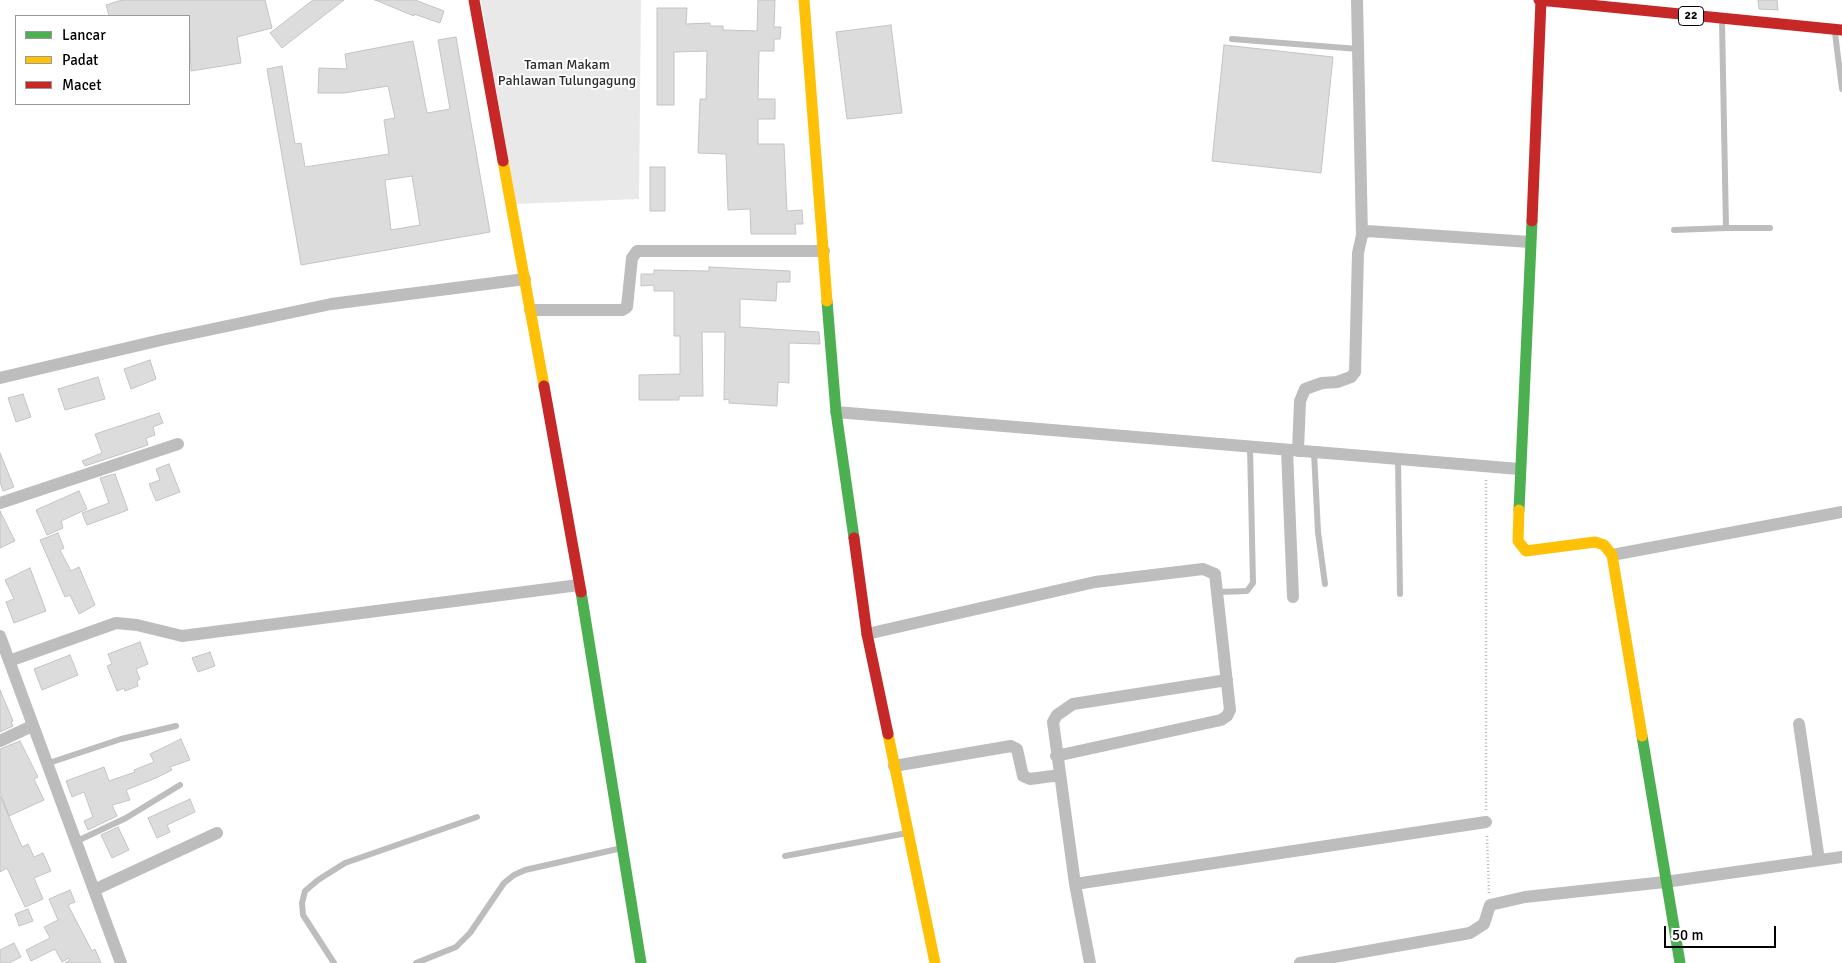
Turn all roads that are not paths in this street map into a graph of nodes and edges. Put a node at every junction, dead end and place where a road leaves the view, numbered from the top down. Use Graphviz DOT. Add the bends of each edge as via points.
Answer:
graph roads {
  1 [pos="474,0"];
  2 [pos="804,0"];
  3 [pos="1356,0"];
  4 [pos="1540,0"];
  5 [pos="1569,2"];
  6 [pos="1722,18"];
  7 [pos="1838,30"];
  8 [pos="1232,39"];
  9 [pos="1358,49"];
  10 [pos="1842,89"];
  11 [pos="1726,228"];
  12 [pos="1770,228"];
  13 [pos="1674,230"];
  14 [pos="1362,235"];
  15 [pos="1530,242"];
  16 [pos="824,251"];
  17 [pos="525,279"];
  18 [pos="530,310"];
  19 [pos="0,378"];
  20 [pos="836,412"];
  21 [pos="178,444"];
  22 [pos="1250,447"];
  23 [pos="1292,450"];
  24 [pos="1314,452"];
  25 [pos="1398,459"];
  26 [pos="1519,469"];
  27 [pos="0,503"];
  28 [pos="1842,512"];
  29 [pos="1612,555"];
  30 [pos="1325,584"];
  31 [pos="579,585"];
  32 [pos="1218,592"];
  33 [pos="1400,594"];
  34 [pos="1293,597"];
  35 [pos="867,634"];
  36 [pos="0,636"];
  37 [pos="9,661"];
  38 [pos="1227,680"];
  39 [pos="1799,724"];
  40 [pos="32,726"];
  41 [pos="176,726"];
  42 [pos="0,741"];
  43 [pos="1056,756"];
  44 [pos="46,764"];
  45 [pos="894,766"];
  46 [pos="1060,775"];
  47 [pos="180,785"];
  48 [pos="477,817"];
  49 [pos="1486,822"];
  50 [pos="908,832"];
  51 [pos="217,833"];
  52 [pos="76,842"];
  53 [pos="623,848"];
  54 [pos="785,856"];
  55 [pos="1842,856"];
  56 [pos="1819,860"];
  57 [pos="1665,882"];
  58 [pos="1075,884"];
  59 [pos="94,890"];
  60 [pos="121,963"];
  61 [pos="334,963"];
  62 [pos="416,963"];
  63 [pos="641,963"];
  64 [pos="935,963"];
  65 [pos="1090,963"];
  66 [pos="1300,963"];
  67 [pos="1680,963"];
  1 -- 17 [label="main road"];
  2 -- 16 [label="main road"];
  3 -- 9 [label="street"];
  4 -- 5 [label="main road, 22"];
  4 -- 15 [label="main road"];
  5 -- 6 [label="main road, 22"];
  6 -- 7 [label="main road, 22"];
  6 -- 11 [label="lane"];
  7 -- 10 [label="lane"];
  8 -- 9 [label="lane"];
  9 -- 14 [label="street"];
  11 -- 12 [label="lane"];
  11 -- 13 [label="lane"];
  14 -- 15 [label="street" via="1367,232"];
  14 -- 23 [label="street" via="1358,253 1355,372 1337,382 1305,389"];
  15 -- 26 [label="main road"];
  16 -- 18 [label="street" via="637,251 632,258 628,307 622,310"];
  16 -- 20 [label="main road"];
  17 -- 18 [label="main road"];
  17 -- 19 [label="street" via="331,304"];
  18 -- 31 [label="main road"];
  20 -- 22 [label="street"];
  20 -- 35 [label="main road"];
  21 -- 27 [label="street"];
  22 -- 23 [label="street"];
  22 -- 32 [label="lane" via="1253,582 1247,591"];
  23 -- 24 [label="street"];
  23 -- 34 [label="street"];
  24 -- 25 [label="street"];
  24 -- 30 [label="lane" via="1318,532"];
  25 -- 26 [label="street"];
  25 -- 33 [label="lane"];
  26 -- 29 [label="main road" via="1518,537 1522,548 1526,551 1595,542 1604,545"];
  28 -- 29 [label="street"];
  29 -- 57 [label="main road"];
  31 -- 37 [label="street" via="182,636 116,623"];
  31 -- 53 [label="main road"];
  32 -- 35 [label="street" via="1215,574 1203,569 1095,582"];
  32 -- 38 [label="street"];
  35 -- 45 [label="main road"];
  36 -- 37 [label="street"];
  37 -- 40 [label="street"];
  38 -- 43 [label="street" via="1230,710 1221,720"];
  38 -- 43 [label="street" via="1073,704 1057,715 1053,722"];
  39 -- 56 [label="street"];
  40 -- 42 [label="street"];
  40 -- 44 [label="street"];
  41 -- 44 [label="lane" via="121,739"];
  43 -- 46 [label="street"];
  44 -- 52 [label="street"];
  45 -- 46 [label="street" via="1011,746 1018,749 1023,776 1030,779"];
  45 -- 50 [label="main road"];
  46 -- 58 [label="street"];
  47 -- 52 [label="lane" via="126,818"];
  48 -- 61 [label="lane" via="345,863 305,891 303,914"];
  49 -- 58 [label="street"];
  50 -- 54 [label="lane"];
  50 -- 64 [label="main road"];
  51 -- 59 [label="street"];
  52 -- 59 [label="street"];
  53 -- 62 [label="lane" via="514,875 504,883 470,933 456,947"];
  53 -- 63 [label="main road"];
  55 -- 56 [label="street"];
  56 -- 57 [label="street"];
  57 -- 66 [label="street" via="1525,897 1490,905 1484,924 1470,933"];
  57 -- 67 [label="main road"];
  58 -- 65 [label="street"];
  59 -- 60 [label="street"];
}
